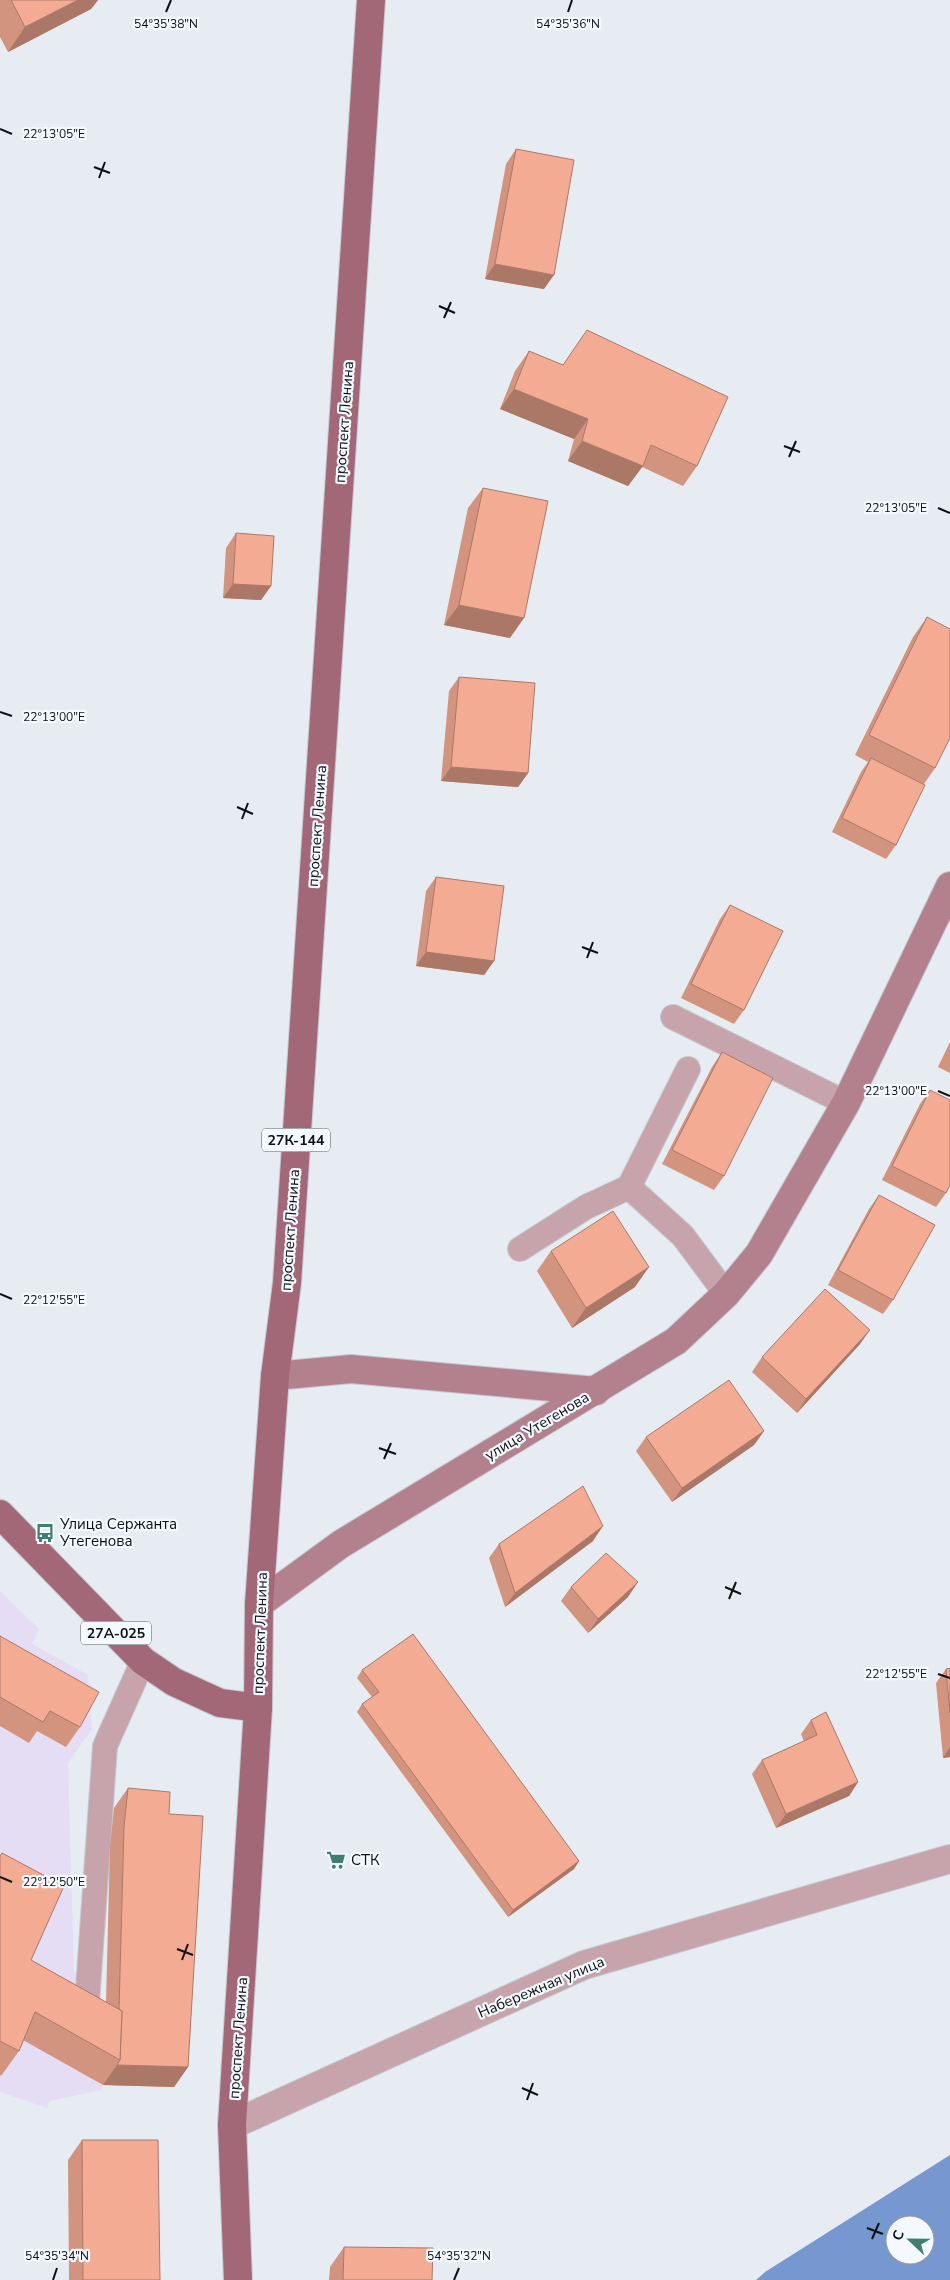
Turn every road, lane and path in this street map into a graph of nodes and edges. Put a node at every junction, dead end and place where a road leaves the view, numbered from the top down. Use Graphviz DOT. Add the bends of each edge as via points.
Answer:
graph roads {
  1 [pos="371,0"];
  2 [pos="950,886"];
  3 [pos="673,1017"];
  4 [pos="688,1069"];
  5 [pos="846,1102"];
  6 [pos="629,1187"];
  7 [pos="520,1249"];
  8 [pos="726,1294"];
  9 [pos="275,1376"];
  10 [pos="596,1391"];
  11 [pos="0,1514"];
  12 [pos="259,1604"];
  13 [pos="144,1661"];
  14 [pos="258,1708"];
  15 [pos="950,1859"];
  16 [pos="86,2017"];
  17 [pos="232,2125"];
  18 [pos="238,2280"];
  1 -- 9 [label="main road, проспект Ленина / 27К-144" via="287,1283"];
  2 -- 5 [label="main road"];
  3 -- 5 [label="lane"];
  4 -- 6 [label="lane"];
  5 -- 8 [label="main road" via="759,1254"];
  6 -- 7 [label="lane" via="586,1207"];
  6 -- 8 [label="lane" via="683,1236"];
  8 -- 10 [label="main road" via="676,1341"];
  9 -- 10 [label="main road, улица Утегенова" via="351,1368"];
  9 -- 12 [label="main road, проспект Ленина / 27К-144"];
  10 -- 12 [label="main road, улица Утегенова" via="341,1544"];
  11 -- 13 [label="main road, 27А-025"];
  12 -- 14 [label="main road, проспект Ленина / 27К-144"];
  13 -- 14 [label="main road, 27А-025" via="174,1682 220,1703"];
  13 -- 16 [label="lane" via="105,1746"];
  14 -- 17 [label="main road, проспект Ленина / 27К-144"];
  15 -- 17 [label="street, Набережная улица" via="584,1965"];
  17 -- 18 [label="main road, проспект Ленина / 27К-144"];
}
